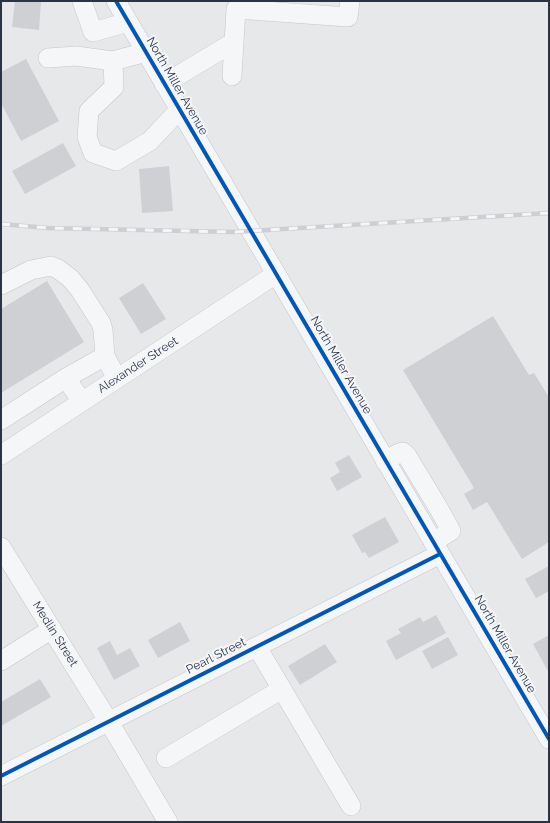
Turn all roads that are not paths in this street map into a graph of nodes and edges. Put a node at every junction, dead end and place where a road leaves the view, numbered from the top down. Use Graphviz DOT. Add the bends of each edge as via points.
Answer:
graph roads {
  1 [pos="82,1"];
  2 [pos="116,1"];
  3 [pos="350,1"];
  4 [pos="128,22"];
  5 [pos="234,42"];
  6 [pos="146,52"];
  7 [pos="48,58"];
  8 [pos="113,61"];
  9 [pos="232,76"];
  10 [pos="164,84"];
  11 [pos="179,110"];
  12 [pos="276,274"];
  13 [pos="1,285"];
  14 [pos="105,356"];
  15 [pos="66,378"];
  16 [pos="117,379"];
  17 [pos="38,396"];
  18 [pos="82,402"];
  19 [pos="1,420"];
  20 [pos="54,420"];
  21 [pos="3,449"];
  22 [pos="385,461"];
  23 [pos="422,480"];
  24 [pos="403,491"];
  25 [pos="439,509"];
  26 [pos="420,519"];
  27 [pos="1,547"];
  28 [pos="436,548"];
  29 [pos="52,629"];
  30 [pos="256,647"];
  31 [pos="1,661"];
  32 [pos="282,689"];
  33 [pos="542,713"];
  34 [pos="109,722"];
  35 [pos="549,739"];
  36 [pos="166,758"];
  37 [pos="1,776"];
  38 [pos="351,806"];
  39 [pos="168,822"];
  1 -- 4 [label="street" via="93,32"];
  2 -- 4 [label="street, North Miller Avenue"];
  3 -- 5 [label="street" via="348,16 236,9"];
  4 -- 6 [label="street, North Miller Avenue"];
  5 -- 9 [label="street"];
  5 -- 10 [label="street"];
  6 -- 8 [label="street"];
  6 -- 10 [label="street, North Miller Avenue"];
  7 -- 8 [label="street" via="76,56"];
  8 -- 11 [label="street" via="114,86 89,111 87,137 92,153 116,161 150,141"];
  10 -- 11 [label="street, North Miller Avenue"];
  11 -- 12 [label="street, North Miller Avenue"];
  12 -- 16 [label="street, Alexander Street"];
  12 -- 22 [label="street, North Miller Avenue"];
  13 -- 14 [label="street" via="36,269 51,266 58,269 80,290 101,323"];
  14 -- 15 [label="street"];
  14 -- 16 [label="street"];
  15 -- 17 [label="street"];
  15 -- 18 [label="street"];
  16 -- 18 [label="street, Alexander Street"];
  17 -- 19 [label="street"];
  17 -- 20 [label="street"];
  18 -- 20 [label="street, Alexander Street"];
  20 -- 21 [label="street, Alexander Street"];
  22 -- 23 [label="street" via="403,452"];
  22 -- 24 [label="street, North Miller Avenue"];
  23 -- 24 [label="street"];
  23 -- 25 [label="street"];
  24 -- 26 [label="street, North Miller Avenue"];
  25 -- 26 [label="street"];
  25 -- 28 [label="street, Pearl Street" via="451,532"];
  26 -- 28 [label="street, North Miller Avenue"];
  27 -- 29 [label="street, Medlin Street"];
  28 -- 30 [label="street, Pearl Street"];
  28 -- 33 [label="street, North Miller Avenue"];
  29 -- 31 [label="street"];
  29 -- 34 [label="street, Medlin Street"];
  30 -- 32 [label="street"];
  30 -- 34 [label="street, Pearl Street"];
  32 -- 36 [label="street"];
  32 -- 38 [label="street"];
  33 -- 35 [label="street, North Miller Avenue"];
  34 -- 37 [label="street, Pearl Street"];
  34 -- 39 [label="street, Medlin Street"];
}
